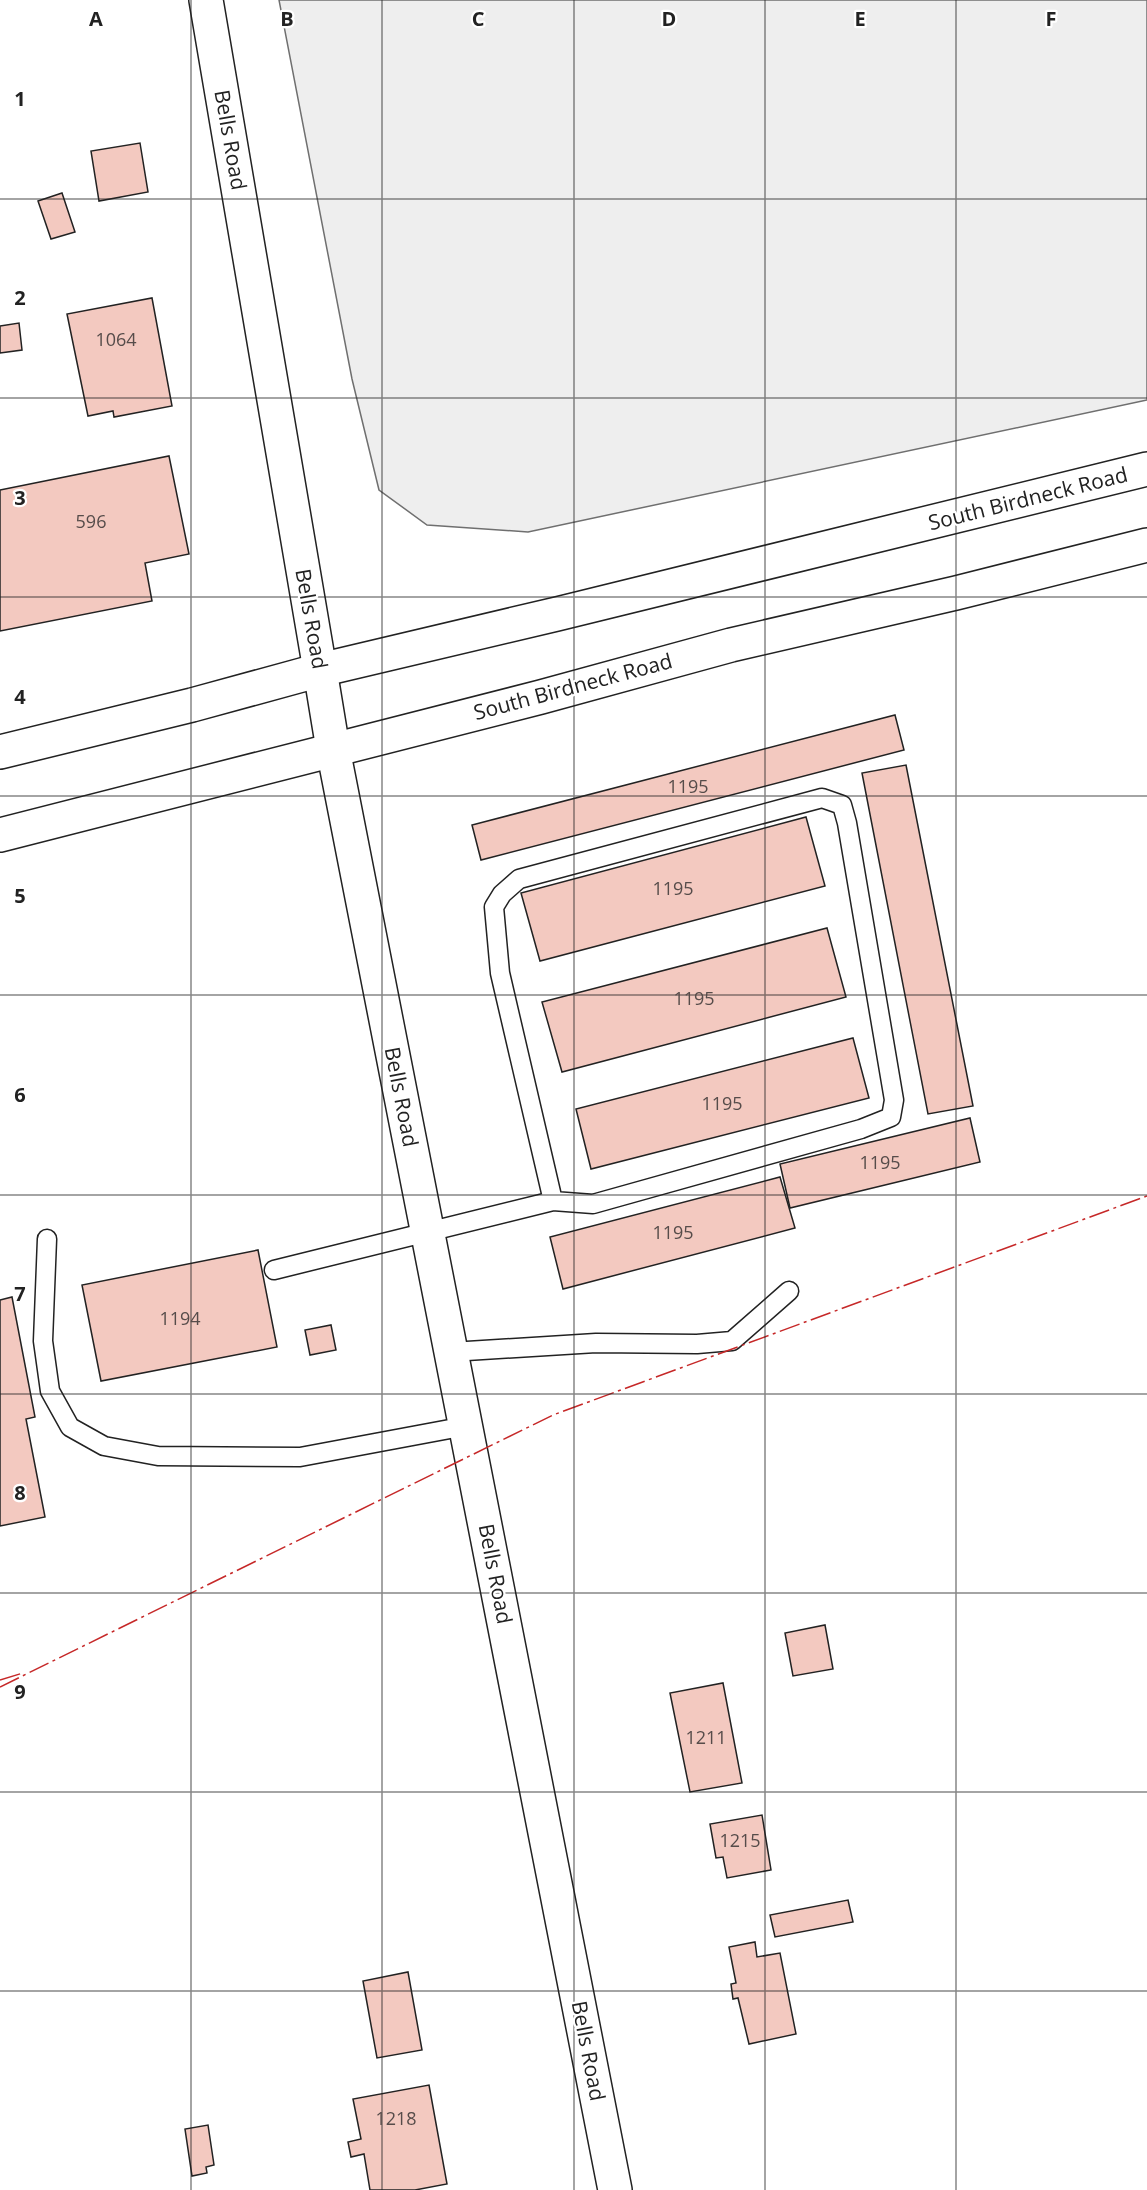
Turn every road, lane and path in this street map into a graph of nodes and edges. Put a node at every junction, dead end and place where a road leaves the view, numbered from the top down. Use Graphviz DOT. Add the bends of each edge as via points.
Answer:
graph roads {
  1 [pos="206,0"];
  2 [pos="1147,469"];
  3 [pos="1147,545"];
  4 [pos="320,670"];
  5 [pos="333,749"];
  6 [pos="0,752"];
  7 [pos="0,835"];
  8 [pos="553,1201"];
  9 [pos="428,1231"];
  10 [pos="48,1239"];
  11 [pos="274,1270"];
  12 [pos="789,1291"];
  13 [pos="451,1352"];
  14 [pos="466,1426"];
  15 [pos="615,2190"];
  1 -- 4 [label="main road, Bells Road"];
  2 -- 4 [label="main road, South Birdneck Road"];
  3 -- 5 [label="main road, South Birdneck Road" via="731,645"];
  4 -- 5 [label="main road, Bells Road"];
  4 -- 6 [label="main road, South Birdneck Road"];
  5 -- 7 [label="main road, South Birdneck Road"];
  5 -- 9 [label="main road, Bells Road"];
  8 -- 8 [label="lane" via="593,1204 861,1129 891,1117 894,1100 842,805 822,798 519,879 502,894 495,907 500,973"];
  8 -- 9 [label="lane"];
  9 -- 11 [label="lane"];
  9 -- 13 [label="main road, Bells Road"];
  10 -- 14 [label="lane" via="43,1341 50,1390 70,1427 104,1446 158,1456 300,1457"];
  12 -- 13 [label="lane" via="732,1341 596,1343"];
  13 -- 14 [label="main road, Bells Road"];
  14 -- 15 [label="main road, Bells Road"];
}
